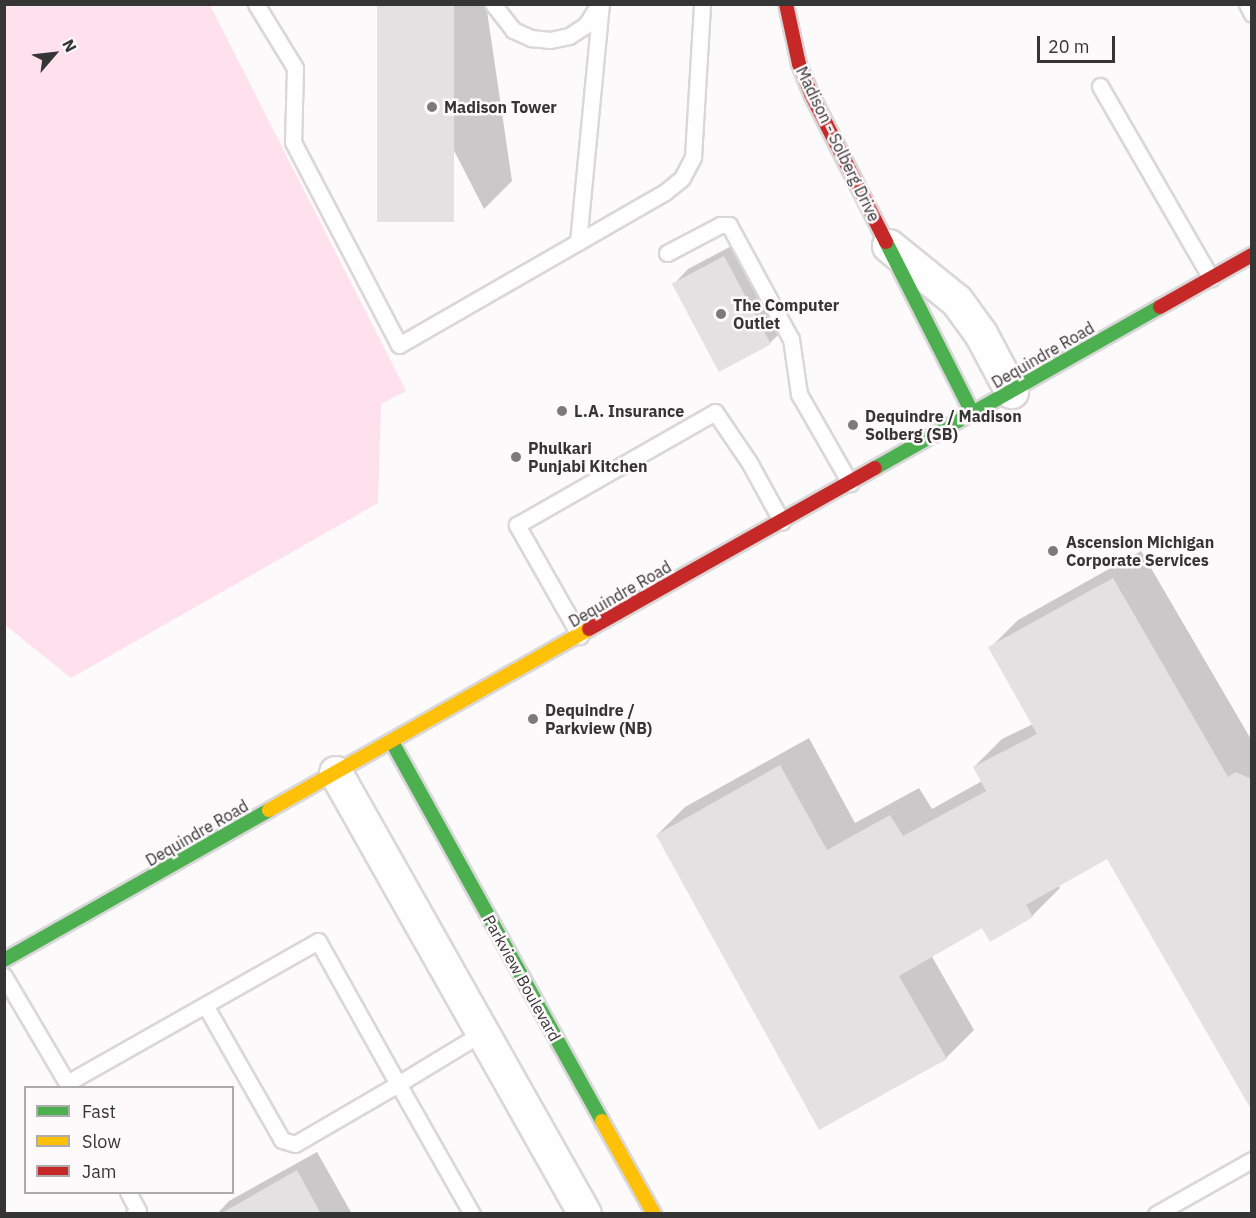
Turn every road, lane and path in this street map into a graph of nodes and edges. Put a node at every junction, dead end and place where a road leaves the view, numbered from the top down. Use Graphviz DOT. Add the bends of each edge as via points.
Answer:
graph roads {
  1 [pos="256,4"];
  2 [pos="494,4"];
  3 [pos="600,4"];
  4 [pos="702,4"];
  5 [pos="786,4"];
  6 [pos="1247,4"];
  7 [pos="1251,14"];
  8 [pos="1100,86"];
  9 [pos="578,242"];
  10 [pos="889,246"];
  11 [pos="667,253"];
  12 [pos="1251,255"];
  13 [pos="1211,278"];
  14 [pos="1012,392"];
  15 [pos="973,414"];
  16 [pos="850,483"];
  17 [pos="782,522"];
  18 [pos="580,636"];
  19 [pos="392,742"];
  20 [pos="336,773"];
  21 [pos="4,960"];
  22 [pos="4,976"];
  23 [pos="205,1005"];
  24 [pos="484,1032"];
  25 [pos="398,1084"];
  26 [pos="69,1085"];
  27 [pos="1251,1160"];
  28 [pos="129,1194"];
  29 [pos="137,1213"];
  30 [pos="472,1214"];
  31 [pos="585,1214"];
  32 [pos="654,1214"];
  33 [pos="1156,1214"];
  1 -- 9 [label="lane" via="295,68 293,142 399,345"];
  2 -- 3 [label="lane" via="513,30 531,38 550,40 569,36 585,25"];
  3 -- 9 [label="lane"];
  4 -- 9 [label="lane" via="693,157 682,178 665,192"];
  5 -- 10 [label="main road, Madison - Solberg Drive" via="799,64 811,94"];
  6 -- 7 [label="lane"];
  8 -- 13 [label="lane"];
  10 -- 14 [label="street, Madison - Solberg Drive" via="957,301 981,334"];
  10 -- 15 [label="main road, Madison - Solberg Drive"];
  11 -- 16 [label="lane" via="720,225 729,225 791,339 793,374 799,394"];
  12 -- 13 [label="main road, Dequindre Road"];
  13 -- 14 [label="main road, Dequindre Road"];
  14 -- 15 [label="main road, Dequindre Road"];
  15 -- 16 [label="main road, Dequindre Road"];
  16 -- 17 [label="main road, Dequindre Road"];
  17 -- 18 [label="main road, Dequindre Road"];
  17 -- 18 [label="lane" via="749,462 715,412 516,525"];
  18 -- 19 [label="main road, Dequindre Road"];
  19 -- 20 [label="main road, Dequindre Road"];
  19 -- 32 [label="main road, Parkview Boulevard"];
  20 -- 21 [label="main road, Dequindre Road"];
  20 -- 24 [label="street"];
  22 -- 26 [label="lane"];
  23 -- 25 [label="lane" via="282,1140 295,1144"];
  23 -- 25 [label="lane" via="318,941"];
  23 -- 26 [label="lane"];
  24 -- 25 [label="lane"];
  24 -- 31 [label="street"];
  25 -- 30 [label="lane"];
  27 -- 33 [label="lane"];
  28 -- 29 [label="lane"];
}
